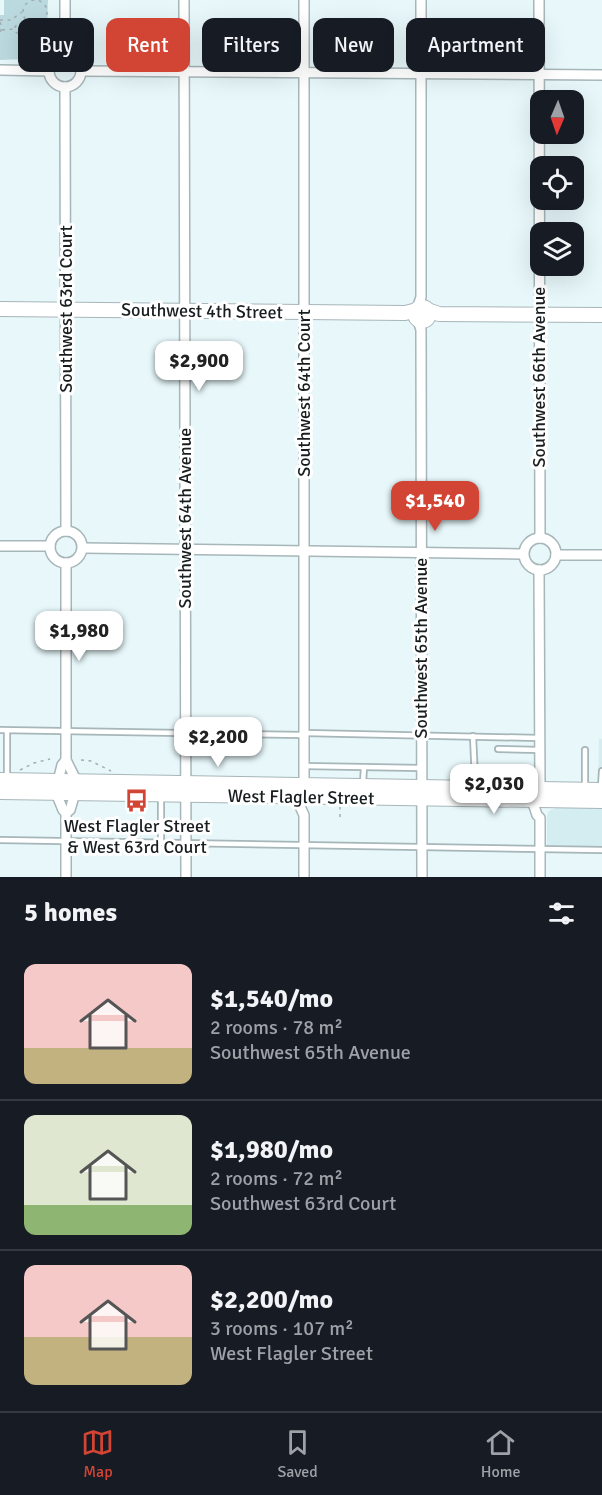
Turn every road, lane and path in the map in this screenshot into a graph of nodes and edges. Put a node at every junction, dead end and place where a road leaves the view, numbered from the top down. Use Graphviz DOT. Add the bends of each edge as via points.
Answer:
graph roads {
  1 [pos="65,0"];
  2 [pos="184,0"];
  3 [pos="304,0"];
  4 [pos="421,0"];
  5 [pos="539,0"];
  6 [pos="30,1"];
  7 [pos="40,1"];
  8 [pos="23,11"];
  9 [pos="25,18"];
  10 [pos="44,18"];
  11 [pos="65,18"];
  12 [pos="184,18"];
  13 [pos="0,21"];
  14 [pos="18,25"];
  15 [pos="15,29"];
  16 [pos="1,32"];
  17 [pos="18,32"];
  18 [pos="0,70"];
  19 [pos="18,70"];
  20 [pos="49,72"];
  21 [pos="82,72"];
  22 [pos="184,72"];
  23 [pos="304,73"];
  24 [pos="421,74"];
  25 [pos="539,74"];
  26 [pos="602,75"];
  27 [pos="65,87"];
  28 [pos="0,309"];
  29 [pos="66,310"];
  30 [pos="185,310"];
  31 [pos="304,312"];
  32 [pos="422,314"];
  33 [pos="539,315"];
  34 [pos="602,315"];
  35 [pos="66,531"];
  36 [pos="540,538"];
  37 [pos="0,546"];
  38 [pos="50,546"];
  39 [pos="82,548"];
  40 [pos="185,549"];
  41 [pos="304,550"];
  42 [pos="422,552"];
  43 [pos="524,554"];
  44 [pos="556,555"];
  45 [pos="602,555"];
  46 [pos="66,563"];
  47 [pos="539,570"];
  48 [pos="0,730"];
  49 [pos="8,731"];
  50 [pos="66,731"];
  51 [pos="186,732"];
  52 [pos="305,734"];
  53 [pos="421,735"];
  54 [pos="473,736"];
  55 [pos="540,738"];
  56 [pos="498,749"];
  57 [pos="540,750"];
  58 [pos="585,750"];
  59 [pos="50,759"];
  60 [pos="66,760"];
  61 [pos="81,760"];
  62 [pos="304,766"];
  63 [pos="364,767"];
  64 [pos="421,768"];
  65 [pos="602,771"];
  66 [pos="506,772"];
  67 [pos="114,773"];
  68 [pos="6,781"];
  69 [pos="304,785"];
  70 [pos="363,786"];
  71 [pos="57,787"];
  72 [pos="76,787"];
  73 [pos="480,788"];
  74 [pos="506,788"];
  75 [pos="602,788"];
  76 [pos="186,789"];
  77 [pos="585,789"];
  78 [pos="421,793"];
  79 [pos="161,794"];
  80 [pos="295,796"];
  81 [pos="540,796"];
  82 [pos="313,797"];
  83 [pos="340,803"];
  84 [pos="66,813"];
  85 [pos="304,815"];
  86 [pos="340,817"];
  87 [pos="540,818"];
  88 [pos="0,840"];
  89 [pos="66,841"];
  90 [pos="161,843"];
  91 [pos="186,844"];
  92 [pos="304,845"];
  93 [pos="422,846"];
  94 [pos="540,849"];
  95 [pos="602,850"];
  96 [pos="66,877"];
  97 [pos="186,877"];
  98 [pos="304,877"];
  99 [pos="422,877"];
  100 [pos="540,877"];
  1 -- 11 [label="street"];
  2 -- 12 [label="street, Southwest 64th Avenue"];
  3 -- 23 [label="street, Southwest 64th Court"];
  4 -- 24 [label="street, Southwest 65th Avenue"];
  5 -- 25 [label="street, Southwest 66th Avenue"];
  6 -- 7 [label="path"];
  6 -- 8 [label="path"];
  7 -- 10 [label="path" via="48,12"];
  8 -- 9 [label="path"];
  8 -- 13 [label="path" via="14,19"];
  13 -- 16 [label="path"];
  14 -- 15 [label="path"];
  15 -- 16 [label="path"];
  15 -- 17 [label="path"];
  18 -- 19 [label="street"];
  20 -- 27 [label="street" via="54,83"];
  21 -- 27 [label="street" via="77,83"];
  22 -- 23 [label="street"];
  22 -- 30 [label="street, Southwest 64th Avenue"];
  23 -- 24 [label="street"];
  23 -- 31 [label="street, Southwest 64th Court"];
  24 -- 25 [label="street"];
  24 -- 32 [label="street, Southwest 65th Avenue"];
  25 -- 26 [label="street"];
  25 -- 33 [label="street, Southwest 66th Avenue"];
  27 -- 29 [label="street, Southwest 63rd Court"];
  28 -- 29 [label="main road, Southwest 4th Street"];
  29 -- 30 [label="main road, Southwest 4th Street"];
  29 -- 35 [label="street, Southwest 63rd Court"];
  30 -- 31 [label="main road, Southwest 4th Street"];
  30 -- 40 [label="street, Southwest 64th Avenue"];
  31 -- 32 [label="main road, Southwest 4th Street"];
  31 -- 41 [label="street, Southwest 64th Court"];
  32 -- 33 [label="main road, Southwest 4th Street"];
  32 -- 42 [label="street, Southwest 65th Avenue"];
  33 -- 34 [label="main road, Southwest 4th Street"];
  33 -- 36 [label="street, Southwest 66th Avenue"];
  35 -- 38 [label="street" via="57,534"];
  35 -- 39 [label="street" via="78,536"];
  36 -- 43 [label="street" via="528,543"];
  36 -- 44 [label="street" via="550,542"];
  37 -- 38 [label="street"];
  38 -- 46 [label="street" via="53,556"];
  39 -- 40 [label="street"];
  39 -- 46 [label="street" via="76,560"];
  40 -- 41 [label="street"];
  40 -- 51 [label="street, Southwest 64th Avenue"];
  41 -- 42 [label="street"];
  41 -- 52 [label="street, Southwest 64th Court"];
  42 -- 43 [label="street"];
  42 -- 53 [label="street, Southwest 65th Avenue"];
  43 -- 47 [label="street" via="528,566"];
  44 -- 45 [label="street"];
  44 -- 47 [label="street" via="551,566"];
  46 -- 50 [label="street"];
  47 -- 55 [label="street"];
  48 -- 49 [label="lane"];
  49 -- 50 [label="lane"];
  49 -- 68 [label="lane"];
  50 -- 51 [label="lane"];
  50 -- 60 [label="street"];
  51 -- 52 [label="lane"];
  51 -- 76 [label="street, Southwest 64th Avenue"];
  52 -- 53 [label="lane"];
  52 -- 62 [label="street, Southwest 64th Court"];
  53 -- 54 [label="lane"];
  53 -- 64 [label="street, Southwest 65th Avenue"];
  54 -- 55 [label="lane"];
  54 -- 73 [label="lane" via="475,779 480,781"];
  55 -- 57 [label="street"];
  56 -- 57 [label="lane"];
  57 -- 81 [label="street"];
  58 -- 77 [label="lane"];
  59 -- 68 [label="path" via="34,763"];
  60 -- 71 [label="street"];
  60 -- 72 [label="street"];
  61 -- 67 [label="path"];
  62 -- 63 [label="lane"];
  62 -- 69 [label="street, Southwest 64th Court"];
  63 -- 64 [label="lane"];
  63 -- 70 [label="lane"];
  64 -- 78 [label="street, Southwest 65th Avenue"];
  65 -- 75 [label="lane"];
  66 -- 74 [label="lane"];
  68 -- 71 [label="main road, West Flagler Street"];
  69 -- 70 [label="main road, West Flagler Street"];
  69 -- 76 [label="main road, West Flagler Street"];
  70 -- 78 [label="main road, West Flagler Street"];
  71 -- 72 [label="main road, West Flagler Street"];
  71 -- 84 [label="street"];
  72 -- 76 [label="main road, West Flagler Street"];
  72 -- 79 [label="main road, West Flagler Street"];
  72 -- 84 [label="street"];
  73 -- 74 [label="main road, West Flagler Street"];
  73 -- 78 [label="main road, West Flagler Street"];
  74 -- 81 [label="main road, West Flagler Street"];
  75 -- 77 [label="main road, West Flagler Street"];
  75 -- 81 [label="main road, West Flagler Street"];
  76 -- 79 [label="main road, West Flagler Street"];
  76 -- 80 [label="main road, West Flagler Street"];
  76 -- 91 [label="street, Southwest 64th Avenue"];
  77 -- 81 [label="main road, West Flagler Street"];
  78 -- 81 [label="main road, West Flagler Street"];
  78 -- 82 [label="main road, West Flagler Street"];
  78 -- 93 [label="street, Southwest 65th Avenue"];
  79 -- 90 [label="lane"];
  80 -- 82 [label="main road, West Flagler Street"];
  80 -- 85 [label="street"];
  81 -- 87 [label="street"];
  81 -- 87 [label="street"];
  82 -- 85 [label="street"];
  83 -- 86 [label="path"];
  84 -- 89 [label="street"];
  85 -- 92 [label="street"];
  87 -- 94 [label="street"];
  88 -- 89 [label="lane"];
  89 -- 90 [label="lane"];
  89 -- 96 [label="street"];
  90 -- 91 [label="lane"];
  91 -- 92 [label="lane"];
  91 -- 97 [label="street, Southwest 64th Avenue"];
  92 -- 93 [label="lane"];
  92 -- 98 [label="street"];
  93 -- 94 [label="lane"];
  93 -- 99 [label="street, Southwest 65th Avenue"];
  94 -- 95 [label="lane"];
  94 -- 100 [label="street"];
}
